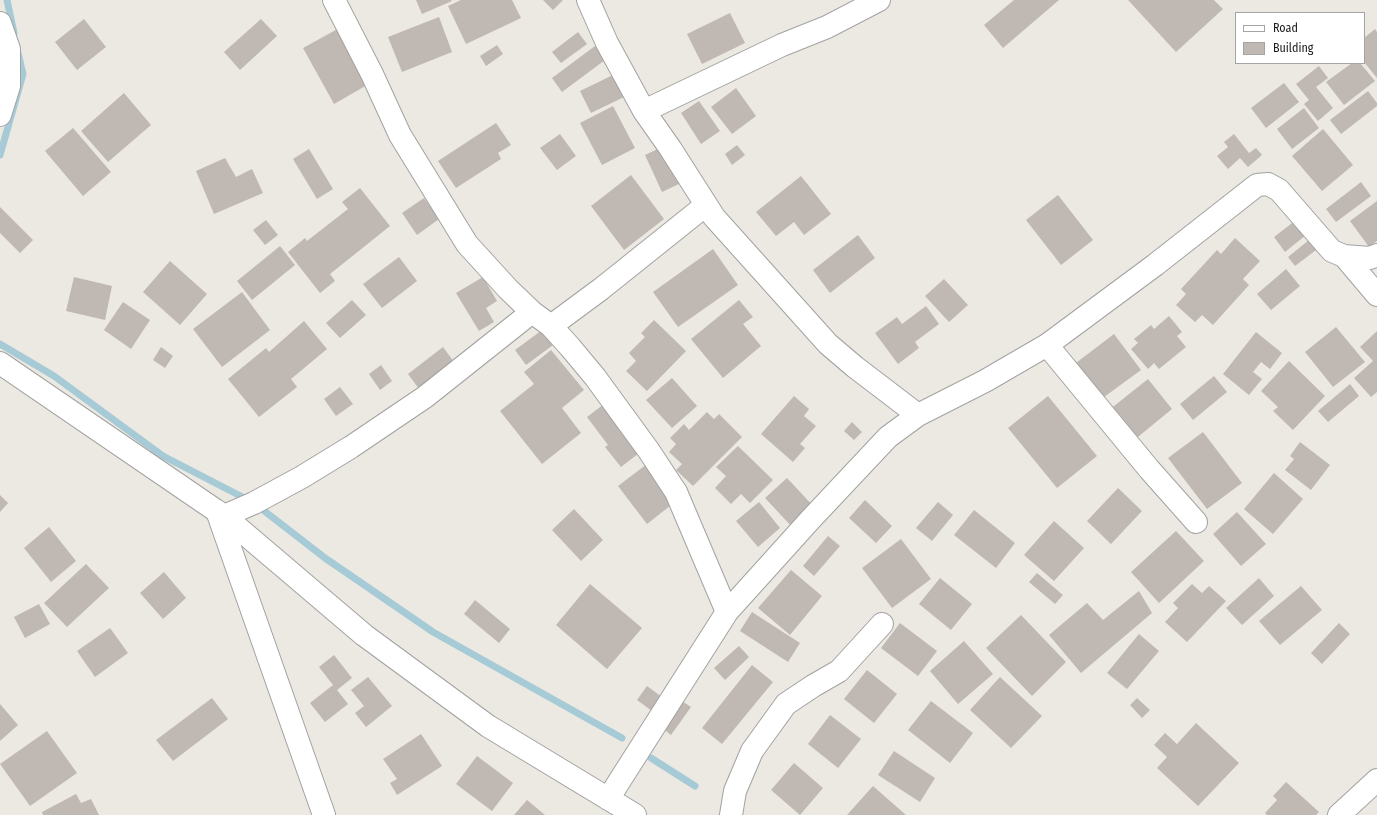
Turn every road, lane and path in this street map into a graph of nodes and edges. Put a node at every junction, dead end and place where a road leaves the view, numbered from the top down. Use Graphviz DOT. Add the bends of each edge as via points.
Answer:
graph roads {
  1 [pos="334,0"];
  2 [pos="588,0"];
  3 [pos="879,0"];
  4 [pos="0,23"];
  5 [pos="644,111"];
  6 [pos="0,116"];
  7 [pos="706,204"];
  8 [pos="1377,255"];
  9 [pos="1344,256"];
  10 [pos="1377,295"];
  11 [pos="532,312"];
  12 [pos="551,326"];
  13 [pos="1047,345"];
  14 [pos="0,363"];
  15 [pos="918,415"];
  16 [pos="220,514"];
  17 [pos="1196,522"];
  18 [pos="727,612"];
  19 [pos="882,624"];
  20 [pos="1377,780"];
  21 [pos="608,799"];
  22 [pos="324,815"];
  23 [pos="635,815"];
  24 [pos="731,815"];
  25 [pos="1339,815"];
  1 -- 11 [label="street" via="400,135 467,244"];
  2 -- 5 [label="street" via="607,43"];
  3 -- 5 [label="street" via="827,27"];
  4 -- 6 [label="street" via="9,48 9,86"];
  5 -- 7 [label="street"];
  7 -- 12 [label="street"];
  7 -- 15 [label="street" via="714,217 828,344"];
  8 -- 9 [label="street" via="1370,258"];
  9 -- 10 [label="street"];
  9 -- 13 [label="street" via="1332,251 1279,190 1268,184 1258,185"];
  11 -- 12 [label="street"];
  11 -- 16 [label="street" via="425,397 351,447 254,503"];
  12 -- 18 [label="street" via="595,377 676,492"];
  13 -- 15 [label="street" via="985,381"];
  13 -- 17 [label="street" via="1148,469"];
  14 -- 16 [label="street"];
  15 -- 18 [label="street" via="888,437"];
  16 -- 21 [label="street" via="364,635 488,726"];
  16 -- 22 [label="street"];
  18 -- 21 [label="street"];
  19 -- 24 [label="street" via="839,671 786,704 752,751 735,791"];
  20 -- 25 [label="street"];
  21 -- 23 [label="street"];
}
